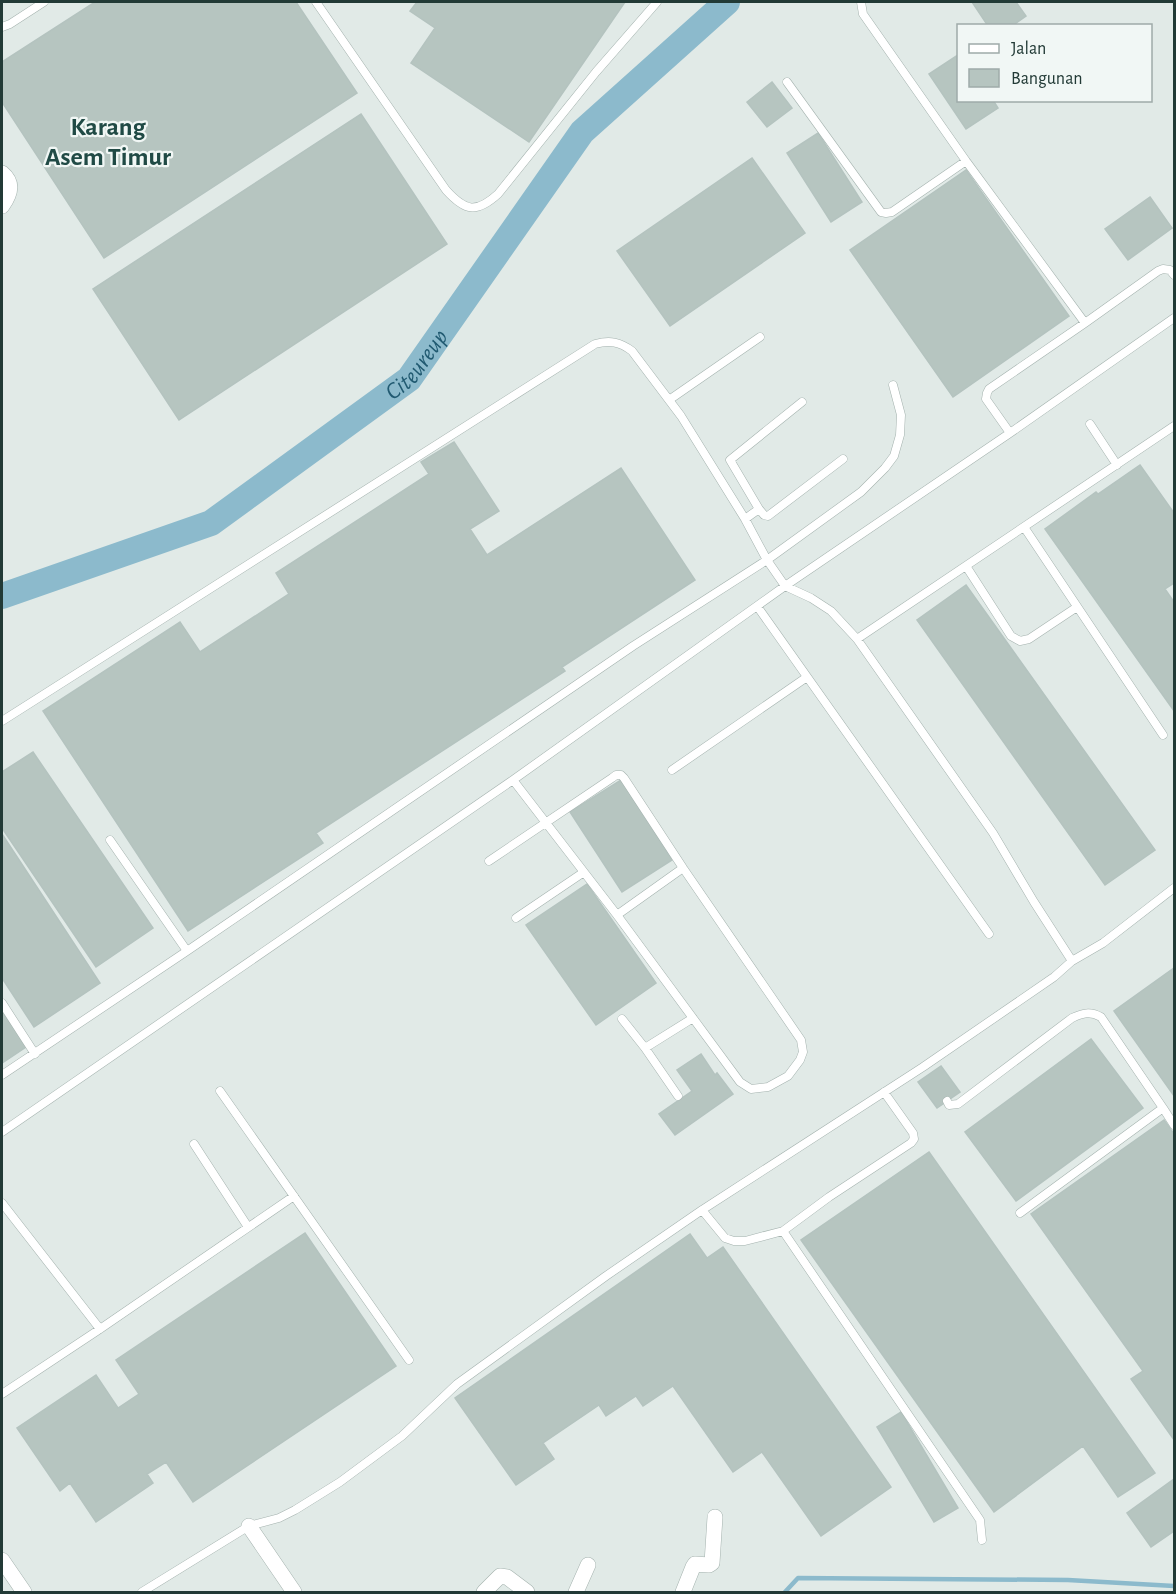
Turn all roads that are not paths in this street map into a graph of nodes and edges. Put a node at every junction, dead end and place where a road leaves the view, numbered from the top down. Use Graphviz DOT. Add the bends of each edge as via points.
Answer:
graph roads {
  1 [pos="44,2"];
  2 [pos="315,2"];
  3 [pos="657,2"];
  4 [pos="861,2"];
  5 [pos="2,27"];
  6 [pos="787,82"];
  7 [pos="966,161"];
  8 [pos="2,173"];
  9 [pos="2,206"];
  10 [pos="1174,275"];
  11 [pos="1174,318"];
  12 [pos="1085,323"];
  13 [pos="760,337"];
  14 [pos="893,385"];
  15 [pos="669,400"];
  16 [pos="802,402"];
  17 [pos="1090,424"];
  18 [pos="1174,426"];
  19 [pos="1010,433"];
  20 [pos="843,459"];
  21 [pos="1117,465"];
  22 [pos="759,509"];
  23 [pos="745,519"];
  24 [pos="1024,527"];
  25 [pos="767,560"];
  26 [pos="966,566"];
  27 [pos="785,586"];
  28 [pos="757,606"];
  29 [pos="1077,607"];
  30 [pos="857,639"];
  31 [pos="807,677"];
  32 [pos="2,721"];
  33 [pos="1164,735"];
  34 [pos="672,770"];
  35 [pos="513,780"];
  36 [pos="546,823"];
  37 [pos="110,840"];
  38 [pos="489,861"];
  39 [pos="683,868"];
  40 [pos="584,872"];
  41 [pos="1174,888"];
  42 [pos="617,915"];
  43 [pos="516,918"];
  44 [pos="989,934"];
  45 [pos="187,951"];
  46 [pos="1072,961"];
  47 [pos="2,1003"];
  48 [pos="693,1018"];
  49 [pos="622,1019"];
  50 [pos="645,1048"];
  51 [pos="34,1054"];
  52 [pos="2,1075"];
  53 [pos="220,1091"];
  54 [pos="884,1092"];
  55 [pos="678,1096"];
  56 [pos="947,1101"];
  57 [pos="1162,1108"];
  58 [pos="1174,1125"];
  59 [pos="2,1132"];
  60 [pos="194,1144"];
  61 [pos="294,1196"];
  62 [pos="2,1203"];
  63 [pos="702,1210"];
  64 [pos="1020,1213"];
  65 [pos="248,1227"];
  66 [pos="783,1231"];
  67 [pos="100,1329"];
  68 [pos="409,1360"];
  69 [pos="2,1394"];
  70 [pos="715,1517"];
  71 [pos="249,1526"];
  72 [pos="982,1540"];
  73 [pos="2,1560"];
  74 [pos="588,1565"];
  75 [pos="24,1593"];
  76 [pos="142,1593"];
  77 [pos="294,1593"];
  78 [pos="484,1593"];
  79 [pos="527,1593"];
  80 [pos="576,1593"];
  81 [pos="683,1593"];
  1 -- 5 [label="lane"];
  2 -- 3 [label="lane" via="446,190 456,201 471,208 484,205 498,194"];
  4 -- 7 [label="lane" via="863,14"];
  6 -- 7 [label="lane" via="881,212 892,212"];
  7 -- 12 [label="lane"];
  8 -- 9 [label="street" via="10,187"];
  10 -- 12 [label="lane" via="1163,269"];
  11 -- 19 [label="lane"];
  12 -- 19 [label="lane" via="989,389 986,399"];
  13 -- 15 [label="lane"];
  14 -- 25 [label="lane" via="901,415 894,456 861,492"];
  15 -- 23 [label="lane"];
  15 -- 32 [label="lane" via="632,351 616,342 595,344"];
  16 -- 22 [label="lane" via="729,460"];
  17 -- 21 [label="lane"];
  18 -- 21 [label="lane"];
  19 -- 27 [label="lane"];
  20 -- 22 [label="lane" via="768,516"];
  21 -- 24 [label="lane"];
  22 -- 23 [label="lane"];
  23 -- 25 [label="lane"];
  24 -- 26 [label="lane"];
  24 -- 29 [label="lane"];
  25 -- 27 [label="lane"];
  25 -- 45 [label="lane" via="633,646"];
  26 -- 29 [label="lane" via="1011,636 1020,641"];
  26 -- 30 [label="lane"];
  27 -- 28 [label="lane"];
  27 -- 30 [label="lane" via="831,611"];
  28 -- 31 [label="lane"];
  28 -- 35 [label="lane"];
  29 -- 33 [label="lane"];
  30 -- 46 [label="lane" via="993,832"];
  31 -- 34 [label="lane"];
  31 -- 44 [label="lane"];
  35 -- 36 [label="lane"];
  35 -- 59 [label="lane"];
  36 -- 38 [label="lane"];
  36 -- 39 [label="lane" via="621,775"];
  36 -- 40 [label="lane"];
  37 -- 45 [label="lane"];
  39 -- 42 [label="lane"];
  39 -- 48 [label="lane" via="801,1040 803,1052 788,1076 768,1087 751,1089 740,1082"];
  40 -- 42 [label="lane"];
  40 -- 43 [label="lane"];
  41 -- 46 [label="lane" via="1103,943"];
  42 -- 48 [label="lane"];
  45 -- 51 [label="lane"];
  46 -- 54 [label="lane" via="925,1070"];
  47 -- 51 [label="lane"];
  48 -- 50 [label="lane"];
  49 -- 50 [label="lane"];
  50 -- 55 [label="lane"];
  51 -- 52 [label="lane"];
  53 -- 61 [label="lane"];
  54 -- 63 [label="lane"];
  54 -- 66 [label="lane" via="914,1139"];
  56 -- 57 [label="lane" via="949,1105 958,1104 1072,1018 1092,1012 1101,1017"];
  57 -- 58 [label="lane"];
  57 -- 64 [label="lane"];
  60 -- 65 [label="lane"];
  61 -- 65 [label="lane"];
  61 -- 68 [label="lane"];
  62 -- 67 [label="lane"];
  63 -- 66 [label="lane" via="726,1238 734,1241"];
  63 -- 71 [label="lane" via="506,1347 457,1384 402,1436 340,1482 279,1518"];
  65 -- 67 [label="lane"];
  66 -- 72 [label="lane" via="980,1520"];
  67 -- 69 [label="lane"];
  70 -- 81 [label="street" via="712,1563 695,1564"];
  71 -- 76 [label="lane"];
  71 -- 77 [label="street"];
  73 -- 75 [label="street"];
  74 -- 80 [label="street"];
  78 -- 79 [label="street" via="500,1576"];
}
